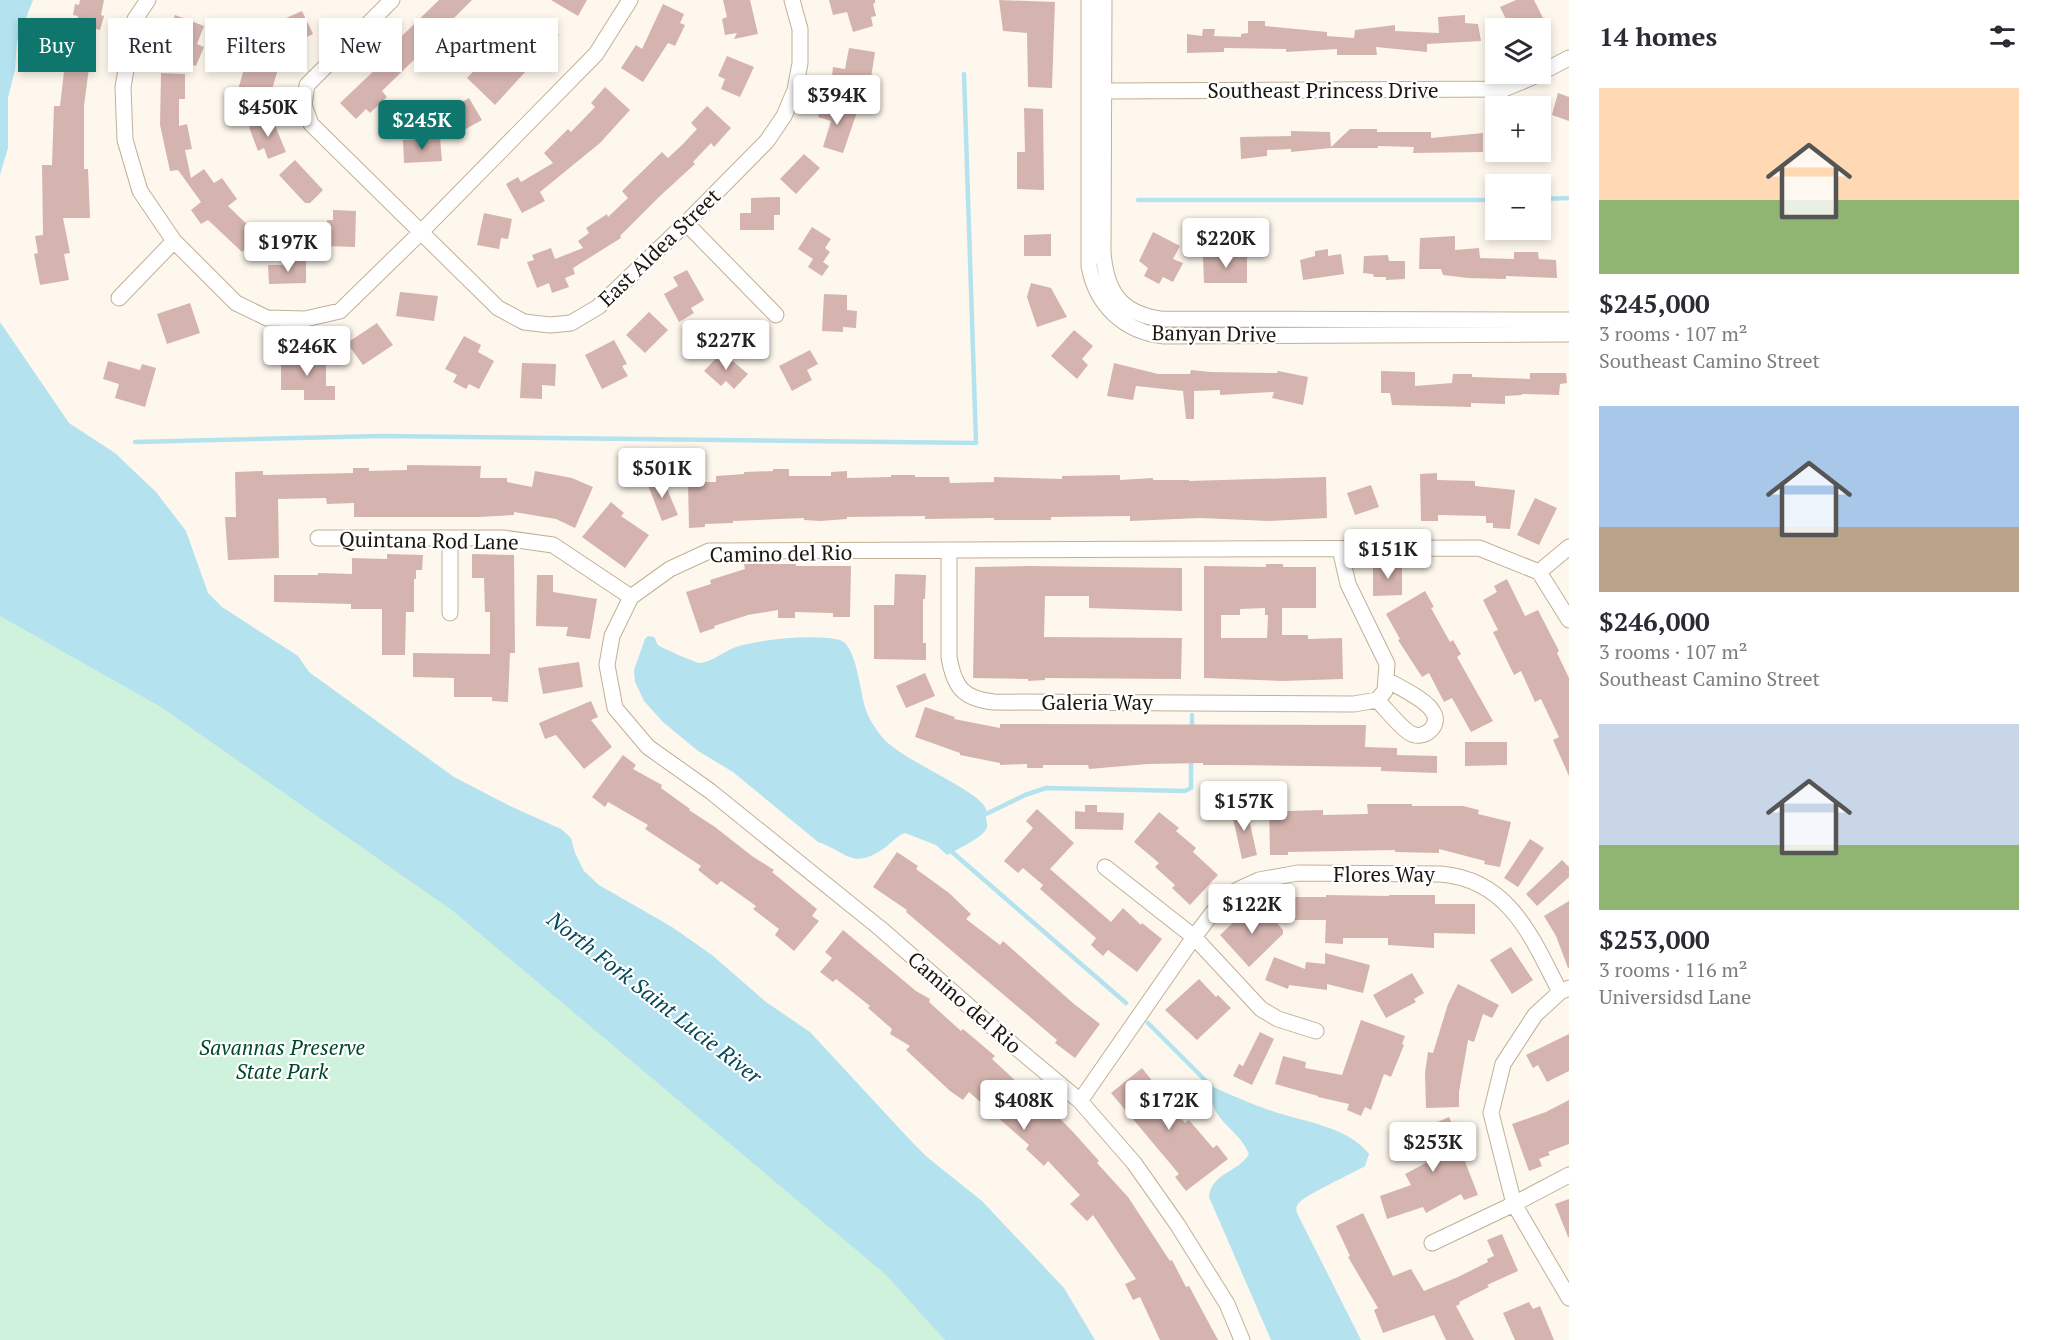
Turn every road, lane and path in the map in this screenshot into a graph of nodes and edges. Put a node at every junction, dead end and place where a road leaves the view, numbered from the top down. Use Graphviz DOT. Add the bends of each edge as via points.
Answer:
graph roads {
  1 [pos="148,0"];
  2 [pos="392,0"];
  3 [pos="630,0"];
  4 [pos="792,0"];
  5 [pos="1089,0"];
  6 [pos="1104,0"];
  7 [pos="1569,58"];
  8 [pos="1551,67"];
  9 [pos="1515,84"];
  10 [pos="1104,91"];
  11 [pos="1096,186"];
  12 [pos="686,224"];
  13 [pos="420,233"];
  14 [pos="174,242"];
  15 [pos="119,298"];
  16 [pos="776,315"];
  17 [pos="1154,318"];
  18 [pos="1569,320"];
  19 [pos="1356,327"];
  20 [pos="1150,333"];
  21 [pos="1569,334"];
  22 [pos="318,537"];
  23 [pos="450,539"];
  24 [pos="1569,547"];
  25 [pos="1340,549"];
  26 [pos="950,551"];
  27 [pos="1539,572"];
  28 [pos="631,597"];
  29 [pos="450,613"];
  30 [pos="1569,621"];
  31 [pos="1387,680"];
  32 [pos="1377,700"];
  33 [pos="1105,867"];
  34 [pos="1194,937"];
  35 [pos="1565,990"];
  36 [pos="1316,1031"];
  37 [pos="1080,1101"];
  38 [pos="1569,1175"];
  39 [pos="1514,1204"];
  40 [pos="1432,1243"];
  41 [pos="1569,1298"];
  42 [pos="1242,1340"];
  1 -- 14 [label="street" via="135,19 123,87 125,140 140,191"];
  2 -- 13 [label="street, East Aldea Street" via="322,68 308,85 304,105 310,124"];
  3 -- 13 [label="street" via="596,54"];
  4 -- 12 [label="street, East Aldea Street" via="800,29 800,63 795,90 784,116 767,141"];
  5 -- 11 [label="street, Banyan Drive"];
  6 -- 10 [label="street, Banyan Drive"];
  7 -- 8 [label="street, Southeast Princess Drive"];
  9 -- 10 [label="street, Southeast Princess Drive" via="1504,89"];
  10 -- 11 [label="street, Banyan Drive"];
  11 -- 17 [label="street, Banyan Drive" via="1109,284 1121,303"];
  11 -- 20 [label="street, Banyan Drive" via="1088,253 1095,289 1113,314"];
  12 -- 13 [label="street, East Aldea Street" via="598,307 571,322 550,326 524,322 498,308"];
  12 -- 16 [label="street"];
  13 -- 14 [label="street" via="340,310 305,319 267,318 236,303"];
  14 -- 15 [label="street"];
  17 -- 19 [label="street, Banyan Drive"];
  17 -- 20 [label="street"];
  18 -- 19 [label="street, Banyan Drive"];
  19 -- 20 [label="street, Banyan Drive" via="1164,336"];
  19 -- 21 [label="street, Banyan Drive"];
  22 -- 23 [label="street, Quintana Rod Lane"];
  23 -- 28 [label="street, Quintana Rod Lane" via="503,538 553,545"];
  23 -- 29 [label="street"];
  24 -- 27 [label="street"];
  25 -- 26 [label="street, Camino del Rio"];
  25 -- 27 [label="street, Camino del Rio" via="1479,548"];
  25 -- 31 [label="street" via="1348,584 1387,664"];
  26 -- 28 [label="street, Camino del Rio" via="709,551 670,569"];
  26 -- 32 [label="street, Galeria Way" via="949,657 961,690 974,699 1330,704"];
  27 -- 30 [label="street"];
  28 -- 37 [label="street, Camino del Rio" via="612,636 607,665 615,708 648,747 710,791 881,929"];
  31 -- 32 [label="street" via="1385,691"];
  31 -- 32 [label="street" via="1424,702 1436,718 1434,727 1419,736 1409,733"];
  33 -- 34 [label="street"];
  34 -- 35 [label="street, Flores Way" via="1228,895 1271,877 1298,873 1451,875 1477,882 1507,905"];
  34 -- 36 [label="street" via="1261,1009"];
  34 -- 37 [label="street, Flores Way"];
  35 -- 39 [label="street" via="1535,1015 1503,1064 1491,1113"];
  37 -- 42 [label="street, Camino del Rio" via="1134,1163 1178,1224 1227,1304"];
  38 -- 39 [label="street"];
  39 -- 40 [label="street"];
  39 -- 41 [label="street"];
}
